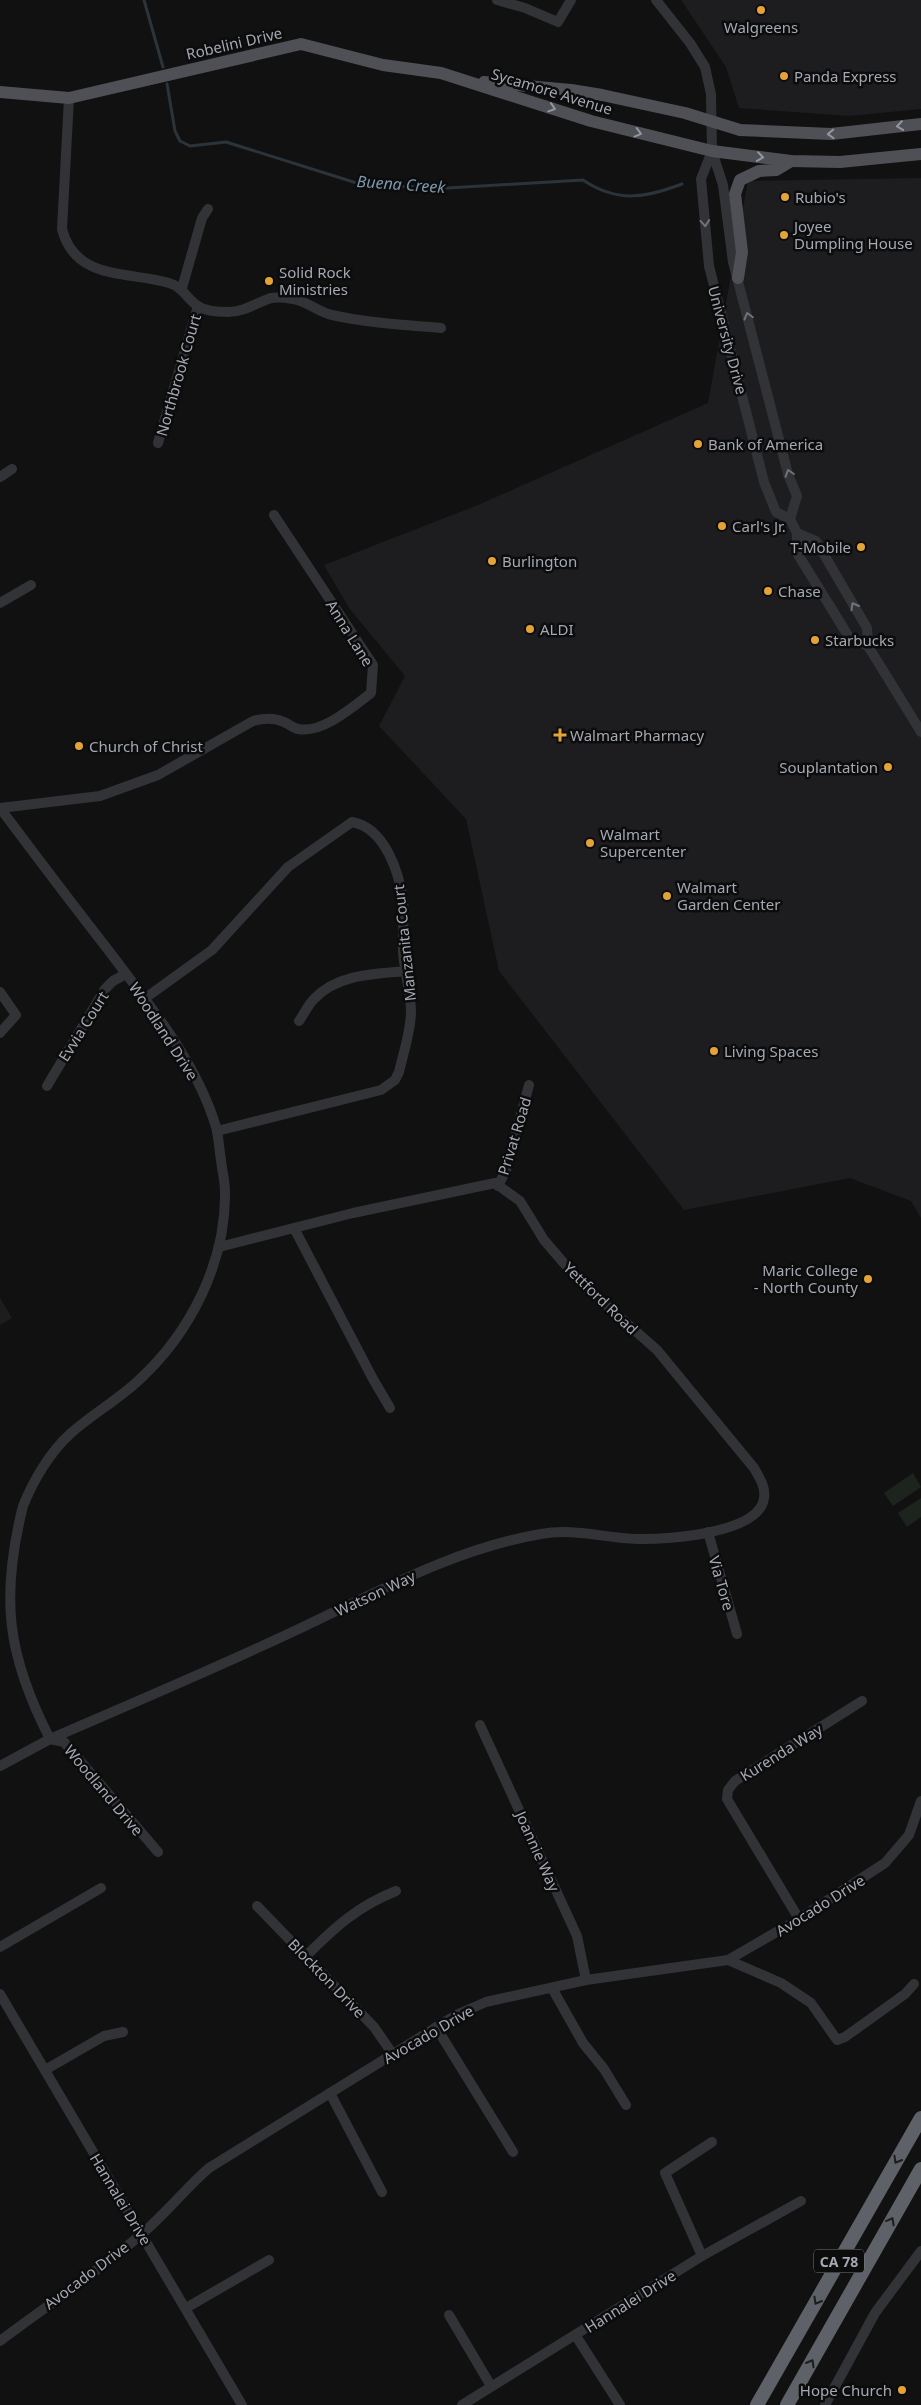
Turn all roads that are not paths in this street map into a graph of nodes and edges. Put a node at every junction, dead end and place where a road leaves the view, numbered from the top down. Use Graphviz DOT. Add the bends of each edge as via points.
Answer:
graph roads {
  1 [pos="497,0"];
  2 [pos="571,0"];
  3 [pos="656,0"];
  4 [pos="474,82"];
  5 [pos="0,92"];
  6 [pos="69,98"];
  7 [pos="712,121"];
  8 [pos="921,124"];
  9 [pos="712,151"];
  10 [pos="921,154"];
  11 [pos="791,161"];
  12 [pos="208,209"];
  13 [pos="738,278"];
  14 [pos="182,288"];
  15 [pos="198,306"];
  16 [pos="441,328"];
  17 [pos="158,444"];
  18 [pos="12,469"];
  19 [pos="0,477"];
  20 [pos="274,514"];
  21 [pos="790,519"];
  22 [pos="797,533"];
  23 [pos="30,585"];
  24 [pos="0,603"];
  25 [pos="868,646"];
  26 [pos="921,732"];
  27 [pos="0,808"];
  28 [pos="406,971"];
  29 [pos="126,974"];
  30 [pos="0,992"];
  31 [pos="144,999"];
  32 [pos="298,1021"];
  33 [pos="0,1033"];
  34 [pos="530,1085"];
  35 [pos="47,1086"];
  36 [pos="217,1131"];
  37 [pos="498,1186"];
  38 [pos="294,1228"];
  39 [pos="219,1247"];
  40 [pos="390,1408"];
  41 [pos="764,1499"];
  42 [pos="708,1532"];
  43 [pos="737,1634"];
  44 [pos="862,1701"];
  45 [pos="480,1725"];
  46 [pos="50,1739"];
  47 [pos="0,1766"];
  48 [pos="921,1801"];
  49 [pos="158,1852"];
  50 [pos="101,1888"];
  51 [pos="396,1891"];
  52 [pos="257,1906"];
  53 [pos="799,1919"];
  54 [pos="0,1947"];
  55 [pos="306,1956"];
  56 [pos="728,1960"];
  57 [pos="586,1980"];
  58 [pos="914,1984"];
  59 [pos="552,1988"];
  60 [pos="0,1994"];
  61 [pos="436,2027"];
  62 [pos="123,2032"];
  63 [pos="392,2054"];
  64 [pos="45,2070"];
  65 [pos="330,2093"];
  66 [pos="626,2105"];
  67 [pos="921,2118"];
  68 [pos="712,2142"];
  69 [pos="513,2152"];
  70 [pos="921,2169"];
  71 [pos="382,2192"];
  72 [pos="801,2201"];
  73 [pos="142,2234"];
  74 [pos="921,2250"];
  75 [pos="702,2256"];
  76 [pos="269,2260"];
  77 [pos="186,2308"];
  78 [pos="449,2315"];
  79 [pos="576,2336"];
  80 [pos="0,2341"];
  81 [pos="491,2386"];
  82 [pos="242,2405"];
  83 [pos="462,2405"];
  84 [pos="620,2405"];
  85 [pos="758,2405"];
  86 [pos="787,2405"];
  87 [pos="825,2405"];
  1 -- 2 [label="street" via="558,22"];
  3 -- 7 [label="street, University Drive" via="705,67 712,94"];
  4 -- 6 [label="main road, Robelini Drive" via="441,73 383,65 301,44"];
  4 -- 7 [label="main road, Sycamore Avenue" via="602,95"];
  4 -- 9 [label="main road, Sycamore Avenue, one-way" via="591,121"];
  5 -- 6 [label="main road, Robelini Drive"];
  6 -- 14 [label="street" via="62,229 69,249 101,271"];
  8 -- 7 [label="main road, Sycamore Avenue, one-way" via="831,134 740,130"];
  7 -- 9 [label="street, University Drive"];
  9 -- 11 [label="main road, Sycamore Avenue, one-way"];
  9 -- 13 [label="street, University Drive" via="723,185"];
  9 -- 21 [label="street, University Drive, one-way" via="701,178 709,266 764,482 776,512"];
  10 -- 11 [label="main road, Sycamore Avenue" via="840,162"];
  11 -- 13 [label="main road" via="776,170 759,171 740,180 735,194 742,252"];
  12 -- 14 [label="street" via="202,218"];
  21 -- 13 [label="street, University Drive, one-way" via="798,496 788,474"];
  14 -- 15 [label="street"];
  15 -- 16 [label="street" via="229,312 272,298 296,299 328,315 363,322"];
  15 -- 17 [label="street, Northbrook Court"];
  18 -- 19 [label="street"];
  20 -- 27 [label="street, Anna Lane" via="373,665 371,693 340,717 312,728 297,729 284,721 266,718 253,720 158,775 100,796"];
  21 -- 22 [label="street, University Drive"];
  25 -- 22 [label="street, University Drive, one-way" via="867,628 816,541"];
  22 -- 25 [label="street, University Drive" via="797,554 849,638"];
  23 -- 24 [label="street"];
  25 -- 26 [label="street, University Drive"];
  27 -- 29 [label="street, Woodland Drive"];
  28 -- 31 [label="street, Manzanita Court" via="403,902 397,873 372,831 363,824 352,822 288,867 212,950"];
  28 -- 32 [label="street" via="356,976 339,982 315,998"];
  28 -- 36 [label="street, Manzanita Court" via="411,1013 395,1080 381,1090"];
  29 -- 31 [label="street, Woodland Drive"];
  29 -- 35 [label="street, Evvia Court" via="105,989"];
  30 -- 33 [label="street" via="16,1015"];
  31 -- 36 [label="street, Woodland Drive" via="202,1088"];
  34 -- 37 [label="street, Privat Road" via="506,1170"];
  36 -- 39 [label="street, Woodland Drive" via="225,1192"];
  37 -- 38 [label="street" via="495,1183 468,1188"];
  37 -- 41 [label="street, Yettford Road" via="520,1201 544,1240 580,1282 657,1350 754,1468 762,1482"];
  38 -- 39 [label="street"];
  38 -- 40 [label="street"];
  39 -- 46 [label="street, Woodland Drive" via="200,1300 177,1338 140,1380 61,1444 31,1487 12,1532 4,1566 4,1618 13,1659"];
  41 -- 42 [label="street, Watson Way" via="757,1512 741,1522"];
  42 -- 43 [label="street, Via Tore"];
  42 -- 46 [label="street, Watson Way" via="637,1539 556,1531 465,1552"];
  44 -- 53 [label="street, Kurenda Way" via="735,1781 728,1790 728,1799"];
  45 -- 57 [label="street, Joannie Way" via="577,1936"];
  46 -- 47 [label="street, Watson Way"];
  46 -- 49 [label="street, Woodland Drive" via="64,1742"];
  48 -- 53 [label="street, Avocado Drive" via="909,1835 885,1863"];
  50 -- 54 [label="street"];
  51 -- 55 [label="street" via="372,1901 341,1922"];
  52 -- 55 [label="street, Blockton Drive"];
  53 -- 56 [label="street, Avocado Drive"];
  55 -- 63 [label="street, Blockton Drive" via="374,2027"];
  56 -- 57 [label="street, Avocado Drive"];
  56 -- 58 [label="street" via="781,1983 810,2003 837,2040 846,2037"];
  57 -- 59 [label="street, Avocado Drive"];
  59 -- 61 [label="street, Avocado Drive" via="486,2002"];
  59 -- 66 [label="street" via="583,2043"];
  60 -- 64 [label="street, Hannalei Drive"];
  61 -- 63 [label="street, Avocado Drive"];
  61 -- 69 [label="street"];
  62 -- 64 [label="street" via="104,2036"];
  63 -- 65 [label="street, Avocado Drive"];
  64 -- 73 [label="street, Hannalei Drive"];
  65 -- 71 [label="street"];
  65 -- 73 [label="street, Avocado Drive" via="209,2168"];
  67 -- 85 [label="highway, CA 78, one-way"];
  68 -- 75 [label="street" via="665,2173"];
  86 -- 70 [label="highway, CA 78, one-way"];
  72 -- 75 [label="street, Hannalei Drive"];
  73 -- 77 [label="street, Hannalei Drive"];
  73 -- 80 [label="street, Avocado Drive"];
  74 -- 87 [label="street" via="875,2313"];
  75 -- 79 [label="street, Hannalei Drive"];
  76 -- 77 [label="street"];
  77 -- 82 [label="street, Hannalei Drive"];
  78 -- 81 [label="street"];
  79 -- 81 [label="street, Hannalei Drive"];
  79 -- 84 [label="street"];
  81 -- 83 [label="street, Hannalei Drive"];
}
